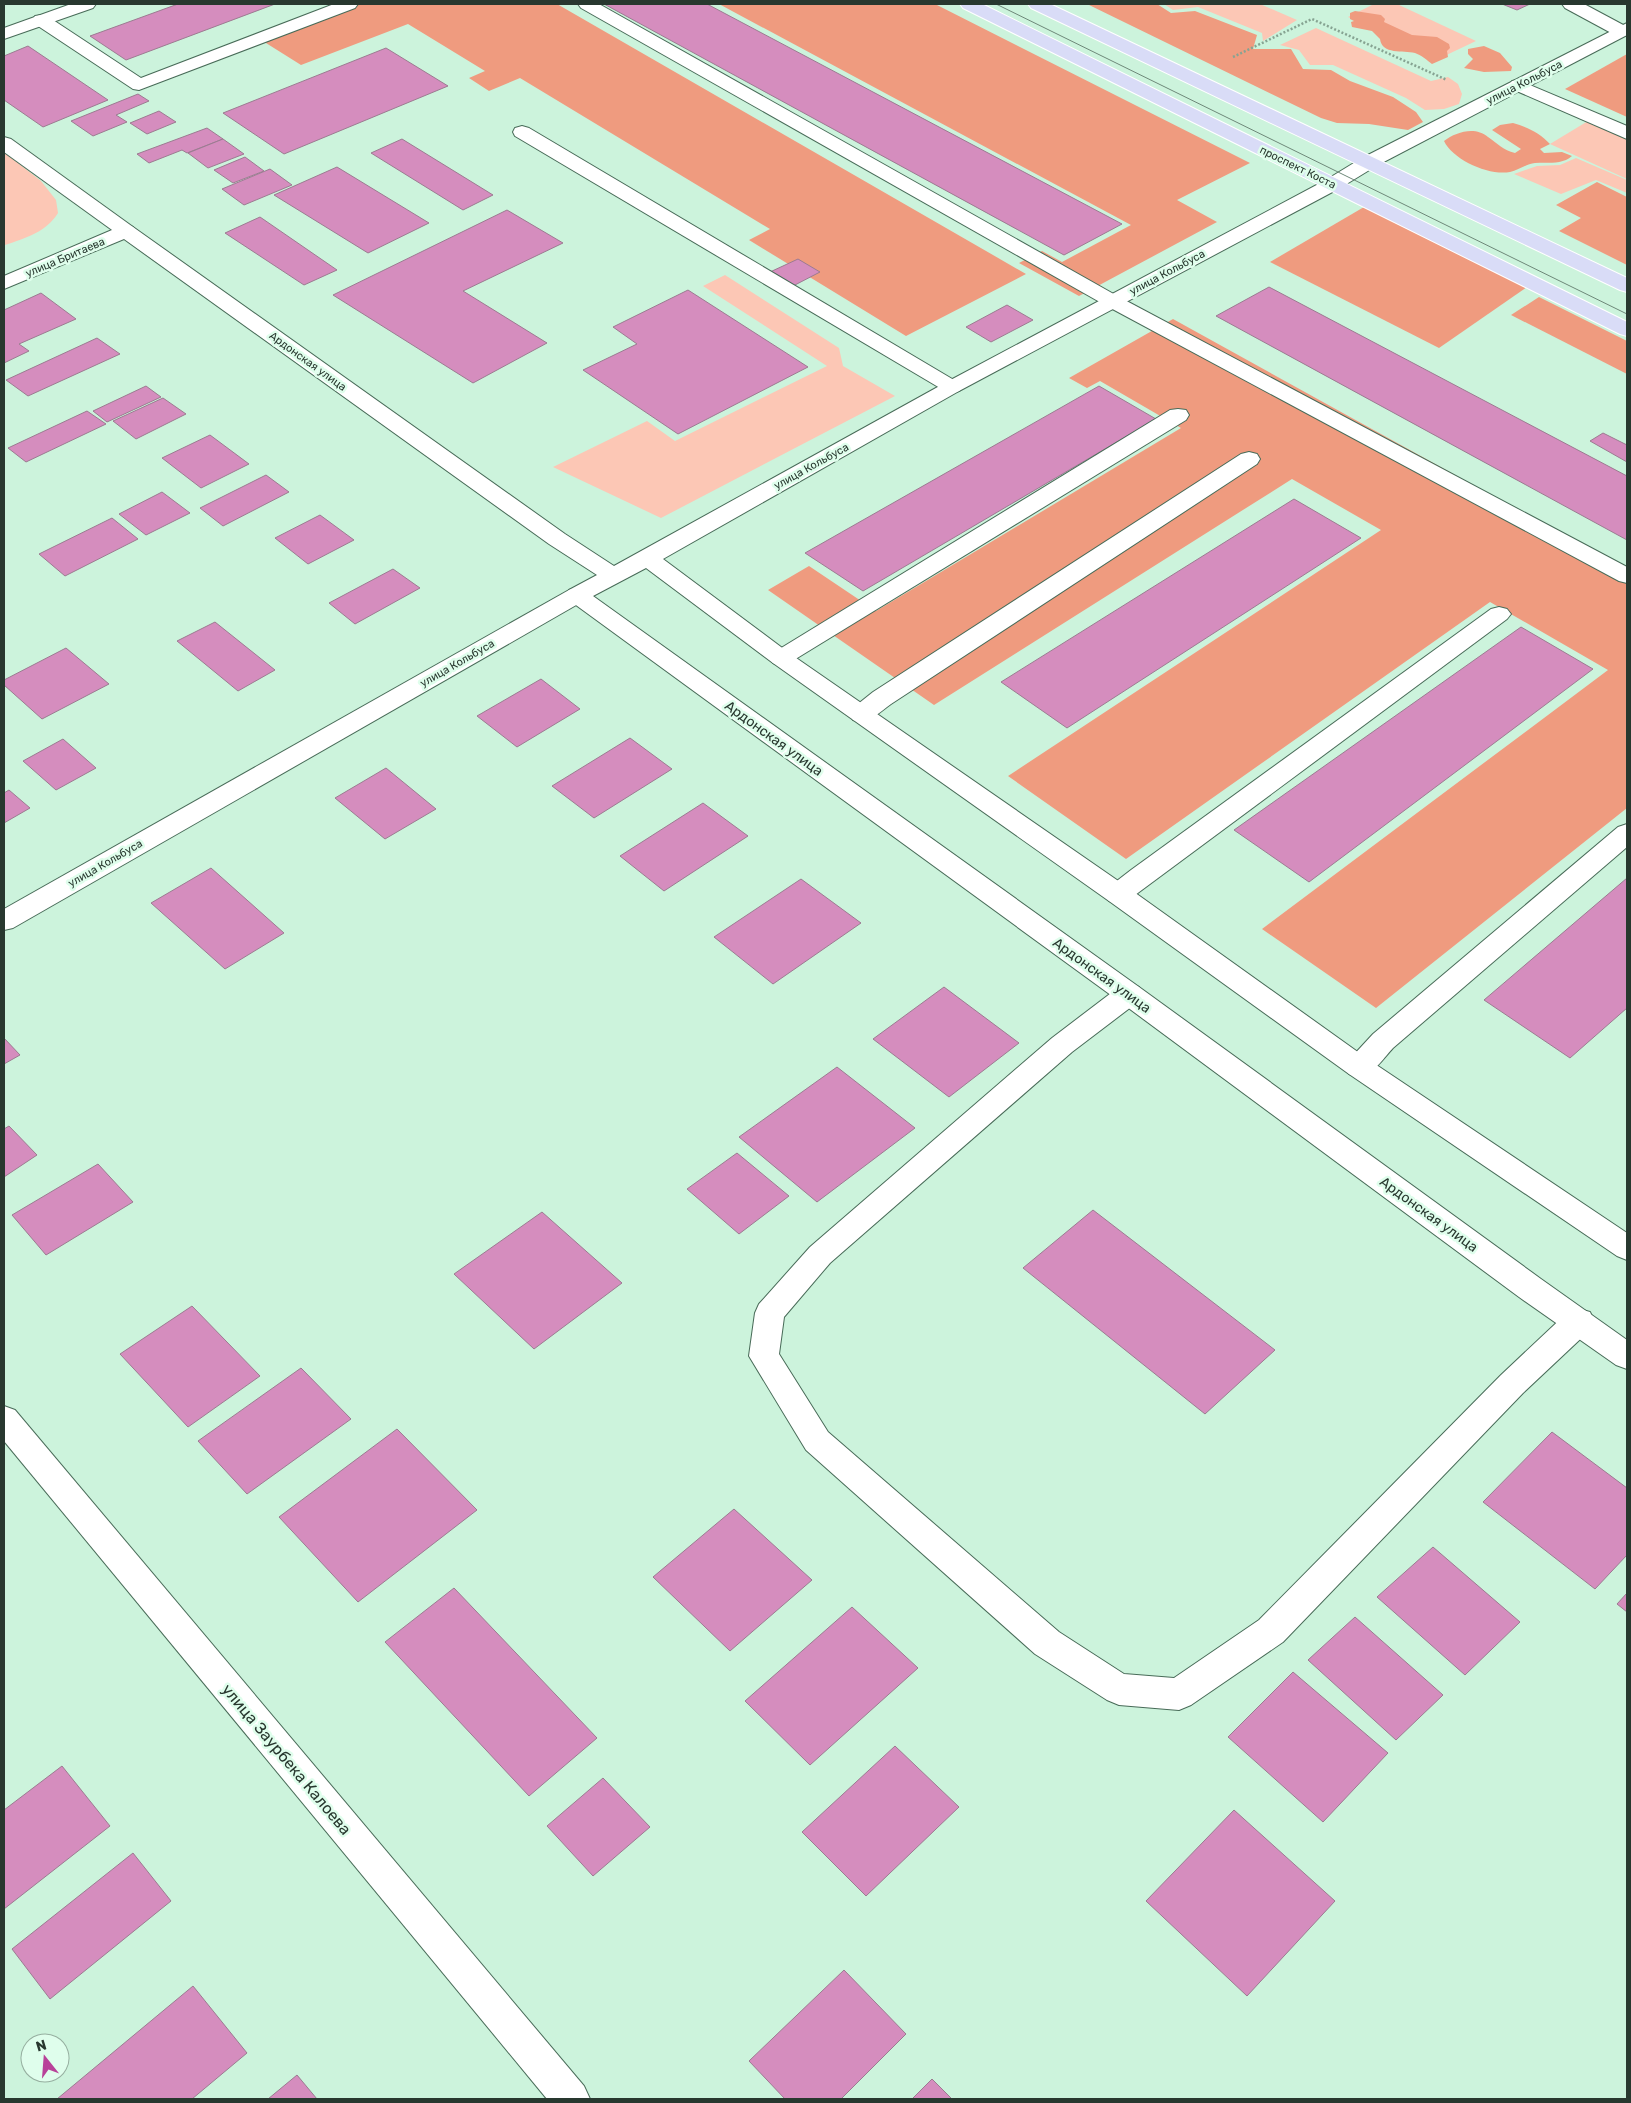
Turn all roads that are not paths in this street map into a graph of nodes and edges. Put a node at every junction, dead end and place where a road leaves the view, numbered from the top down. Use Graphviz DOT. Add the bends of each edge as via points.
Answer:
graph roads {
  1 [pos="87,4"];
  2 [pos="349,4"];
  3 [pos="587,4"];
  4 [pos="969,4"];
  5 [pos="1037,4"];
  6 [pos="1571,4"];
  7 [pos="40,20"];
  8 [pos="1624,29"];
  9 [pos="4,34"];
  10 [pos="1518,85"];
  11 [pos="522,132"];
  12 [pos="1627,133"];
  13 [pos="4,143"];
  14 [pos="1369,162"];
  15 [pos="1333,184"];
  16 [pos="126,231"];
  17 [pos="4,283"];
  18 [pos="1627,286"];
  19 [pos="1112,301"];
  20 [pos="1627,330"];
  21 [pos="952,388"];
  22 [pos="1178,415"];
  23 [pos="1248,459"];
  24 [pos="647,558"];
  25 [pos="614,576"];
  26 [pos="1627,576"];
  27 [pos="577,595"];
  28 [pos="1499,614"];
  29 [pos="781,658"];
  30 [pos="862,714"];
  31 [pos="1627,834"];
  32 [pos="1118,894"];
  33 [pos="4,921"];
  34 [pos="1129,994"];
  35 [pos="1359,1067"];
  36 [pos="1627,1248"];
  37 [pos="1579,1321"];
  38 [pos="1627,1356"];
  39 [pos="4,1420"];
  40 [pos="571,2099"];
  1 -- 7 [label="street"];
  2 -- 7 [label="street" via="139,85"];
  3 -- 19 [label="street"];
  4 -- 15 [label="main road, проспект Коста"];
  5 -- 14 [label="main road"];
  6 -- 8 [label="street"];
  7 -- 9 [label="street"];
  8 -- 10 [label="street, улица Кольбуса"];
  10 -- 12 [label="street"];
  10 -- 14 [label="street, улица Кольбуса"];
  11 -- 21 [label="street"];
  13 -- 16 [label="street, Ардонская улица"];
  14 -- 15 [label="street, улица Кольбуса"];
  14 -- 18 [label="main road"];
  15 -- 19 [label="street, улица Кольбуса"];
  15 -- 20 [label="main road, проспект Коста"];
  16 -- 17 [label="street, улица Бритаева"];
  16 -- 25 [label="street, Ардонская улица" via="557,539"];
  19 -- 21 [label="street, улица Кольбуса"];
  19 -- 26 [label="street"];
  21 -- 24 [label="street, улица Кольбуса"];
  22 -- 29 [label="street"];
  23 -- 30 [label="street"];
  24 -- 25 [label="street, улица Кольбуса"];
  24 -- 29 [label="street"];
  25 -- 27 [label="street, улица Кольбуса"];
  27 -- 33 [label="street, улица Кольбуса"];
  27 -- 34 [label="street, Ардонская улица"];
  28 -- 32 [label="street"];
  29 -- 30 [label="street"];
  30 -- 32 [label="street"];
  31 -- 35 [label="street" via="1384,1041"];
  32 -- 35 [label="street"];
  34 -- 37 [label="street, Ардонская улица"];
  34 -- 37 [label="street" via="1062,1045 820,1254 770,1313 764,1356 817,1440 1047,1644 1119,1689 1179,1694 1271,1631 1512,1384"];
  35 -- 36 [label="street"];
  37 -- 38 [label="street, Ардонская улица"];
  39 -- 40 [label="street, улица Заурбека Калоева"];
}
